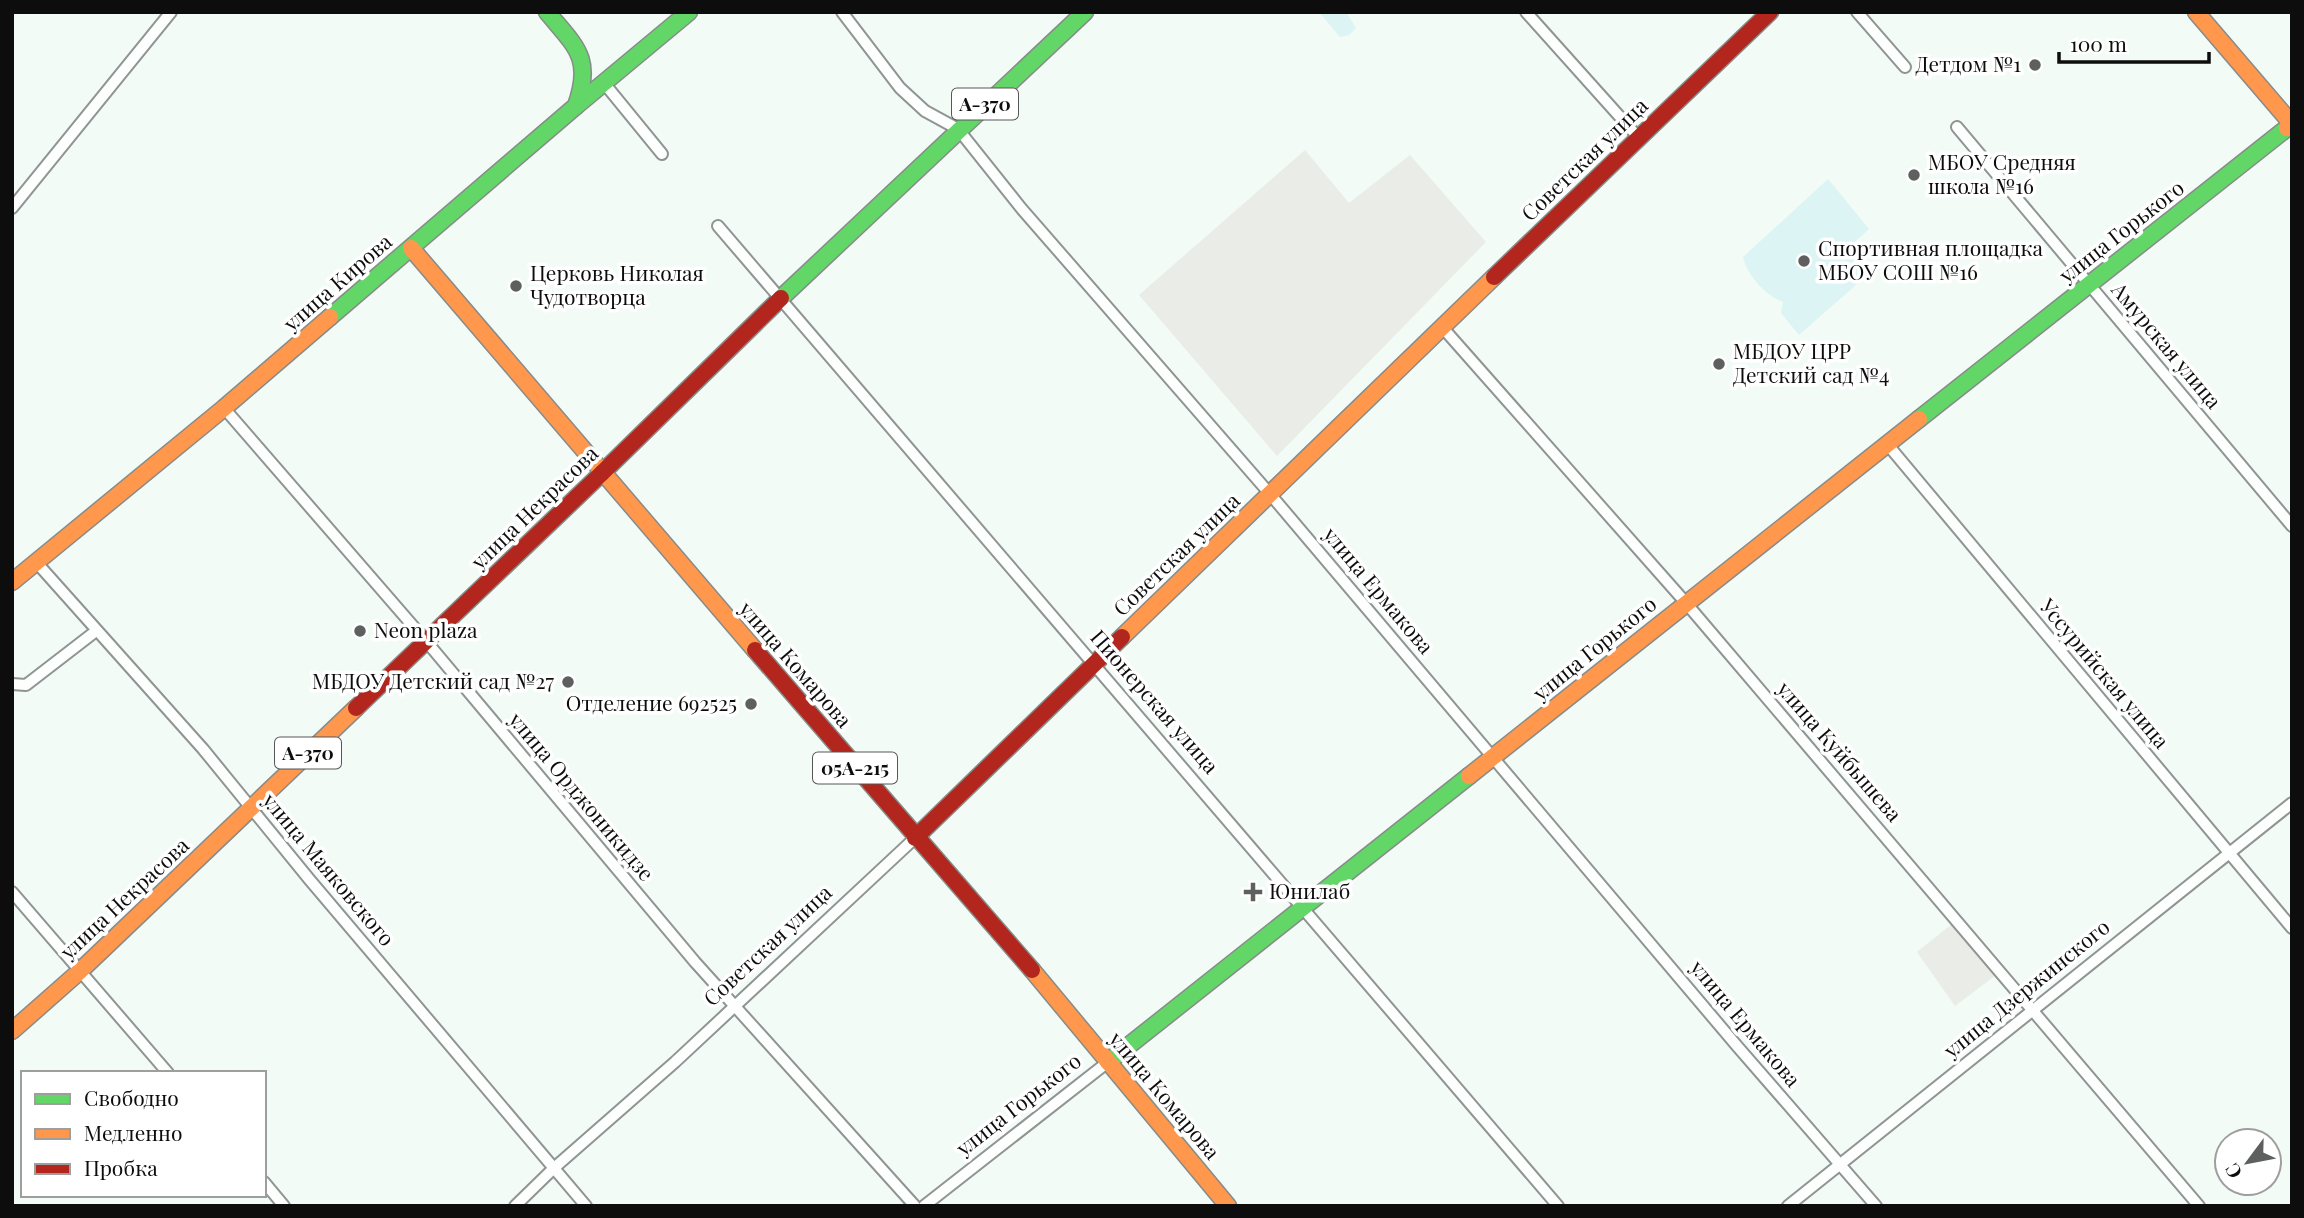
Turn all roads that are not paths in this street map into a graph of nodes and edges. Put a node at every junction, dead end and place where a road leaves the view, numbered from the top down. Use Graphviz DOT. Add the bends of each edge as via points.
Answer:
graph roads {
  1 [pos="171,12"];
  2 [pos="547,12"];
  3 [pos="689,12"];
  4 [pos="842,12"];
  5 [pos="1085,12"];
  6 [pos="1526,12"];
  7 [pos="1770,12"];
  8 [pos="1857,12"];
  9 [pos="2196,12"];
  10 [pos="582,55"];
  11 [pos="1905,67"];
  12 [pos="604,83"];
  13 [pos="576,106"];
  14 [pos="2292,124"];
  15 [pos="1957,127"];
  16 [pos="958,129"];
  17 [pos="1638,137"];
  18 [pos="662,154"];
  19 [pos="12,208"];
  20 [pos="719,226"];
  21 [pos="411,248"];
  22 [pos="2089,285"];
  23 [pos="780,301"];
  24 [pos="1443,328"];
  25 [pos="224,408"];
  26 [pos="1888,445"];
  27 [pos="602,473"];
  28 [pos="1270,494"];
  29 [pos="2292,526"];
  30 [pos="37,562"];
  31 [pos="12,582"];
  32 [pos="1686,603"];
  33 [pos="96,631"];
  34 [pos="426,641"];
  35 [pos="1094,664"];
  36 [pos="12,684"];
  37 [pos="1494,758"];
  38 [pos="2292,803"];
  39 [pos="250,809"];
  40 [pos="915,838"];
  41 [pos="2229,853"];
  42 [pos="12,892"];
  43 [pos="1303,909"];
  44 [pos="2292,928"];
  45 [pos="80,971"];
  46 [pos="733,1006"];
  47 [pos="2032,1009"];
  48 [pos="12,1031"];
  49 [pos="1108,1062"];
  50 [pos="166,1071"];
  51 [pos="1840,1165"];
  52 [pos="554,1168"];
  53 [pos="266,1184"];
  54 [pos="284,1206"];
  55 [pos="515,1206"];
  56 [pos="586,1206"];
  57 [pos="915,1206"];
  58 [pos="924,1206"];
  59 [pos="1228,1206"];
  60 [pos="1558,1206"];
  61 [pos="1788,1206"];
  62 [pos="1876,1206"];
  63 [pos="2199,1206"];
  1 -- 19 [label="street"];
  2 -- 10 [label="main road"];
  3 -- 12 [label="main road, улица Кирова"];
  4 -- 16 [label="street, улица Ермакова" via="900,88 925,111"];
  5 -- 16 [label="main road, улица Некрасова / А-370"];
  6 -- 17 [label="street"];
  7 -- 17 [label="main road, Советская улица"];
  8 -- 11 [label="street"];
  9 -- 14 [label="main road"];
  10 -- 12 [label="main road"];
  10 -- 13 [label="main road" via="584,88"];
  12 -- 13 [label="main road, улица Кирова"];
  12 -- 18 [label="street"];
  13 -- 21 [label="main road, улица Кирова"];
  14 -- 22 [label="main road, улица Горького"];
  15 -- 22 [label="street, Амурская улица"];
  16 -- 23 [label="main road, улица Некрасова / А-370"];
  16 -- 28 [label="street, улица Ермакова"];
  17 -- 24 [label="main road, Советская улица"];
  20 -- 23 [label="street, Пионерская улица"];
  21 -- 25 [label="main road, улица Кирова"];
  21 -- 27 [label="main road, улица Комарова"];
  22 -- 26 [label="main road, улица Горького"];
  22 -- 29 [label="street, Амурская улица"];
  23 -- 27 [label="main road, улица Некрасова / А-370"];
  23 -- 35 [label="street, Пионерская улица"];
  24 -- 28 [label="main road, Советская улица"];
  24 -- 32 [label="street, улица Куйбышева"];
  25 -- 30 [label="main road, улица Кирова"];
  25 -- 34 [label="street, улица Орджоникидзе"];
  26 -- 32 [label="main road, улица Горького"];
  26 -- 41 [label="street, Уссурийская улица"];
  27 -- 34 [label="main road, улица Некрасова / А-370"];
  27 -- 40 [label="main road, улица Комарова / 05А-215"];
  28 -- 35 [label="main road, Советская улица"];
  28 -- 37 [label="street, улица Ермакова"];
  30 -- 31 [label="main road, улица Кирова"];
  30 -- 33 [label="street, улица Маяковского"];
  32 -- 37 [label="main road, улица Горького"];
  32 -- 47 [label="street, улица Куйбышева"];
  33 -- 36 [label="street" via="26,685"];
  33 -- 39 [label="street, улица Маяковского" via="203,749"];
  34 -- 39 [label="main road, улица Некрасова / А-370"];
  34 -- 46 [label="street, улица Орджоникидзе"];
  35 -- 40 [label="main road, Советская улица"];
  35 -- 43 [label="street, Пионерская улица"];
  37 -- 43 [label="main road, улица Горького"];
  37 -- 51 [label="street, улица Ермакова"];
  38 -- 41 [label="street, улица Дзержинского"];
  39 -- 45 [label="main road, улица Некрасова / А-370"];
  39 -- 52 [label="street, улица Маяковского"];
  40 -- 46 [label="street, Советская улица"];
  40 -- 49 [label="main road, улица Комарова / 05А-215"];
  41 -- 44 [label="street, Уссурийская улица"];
  41 -- 47 [label="street, улица Дзержинского"];
  42 -- 45 [label="street"];
  43 -- 49 [label="main road, улица Горького"];
  43 -- 60 [label="street, Пионерская улица"];
  45 -- 48 [label="main road, улица Некрасова / А-370"];
  45 -- 50 [label="street"];
  46 -- 52 [label="street, Советская улица"];
  46 -- 57 [label="street, улица Орджоникидзе"];
  47 -- 51 [label="street, улица Дзержинского"];
  47 -- 63 [label="street, улица Куйбышева"];
  49 -- 58 [label="street, улица Горького"];
  49 -- 59 [label="main road, улица Комарова / 05А-215"];
  51 -- 61 [label="street, улица Дзержинского"];
  51 -- 62 [label="street, улица Ермакова"];
  52 -- 55 [label="street, Советская улица"];
  52 -- 56 [label="street, улица Маяковского"];
  53 -- 54 [label="street"];
}
